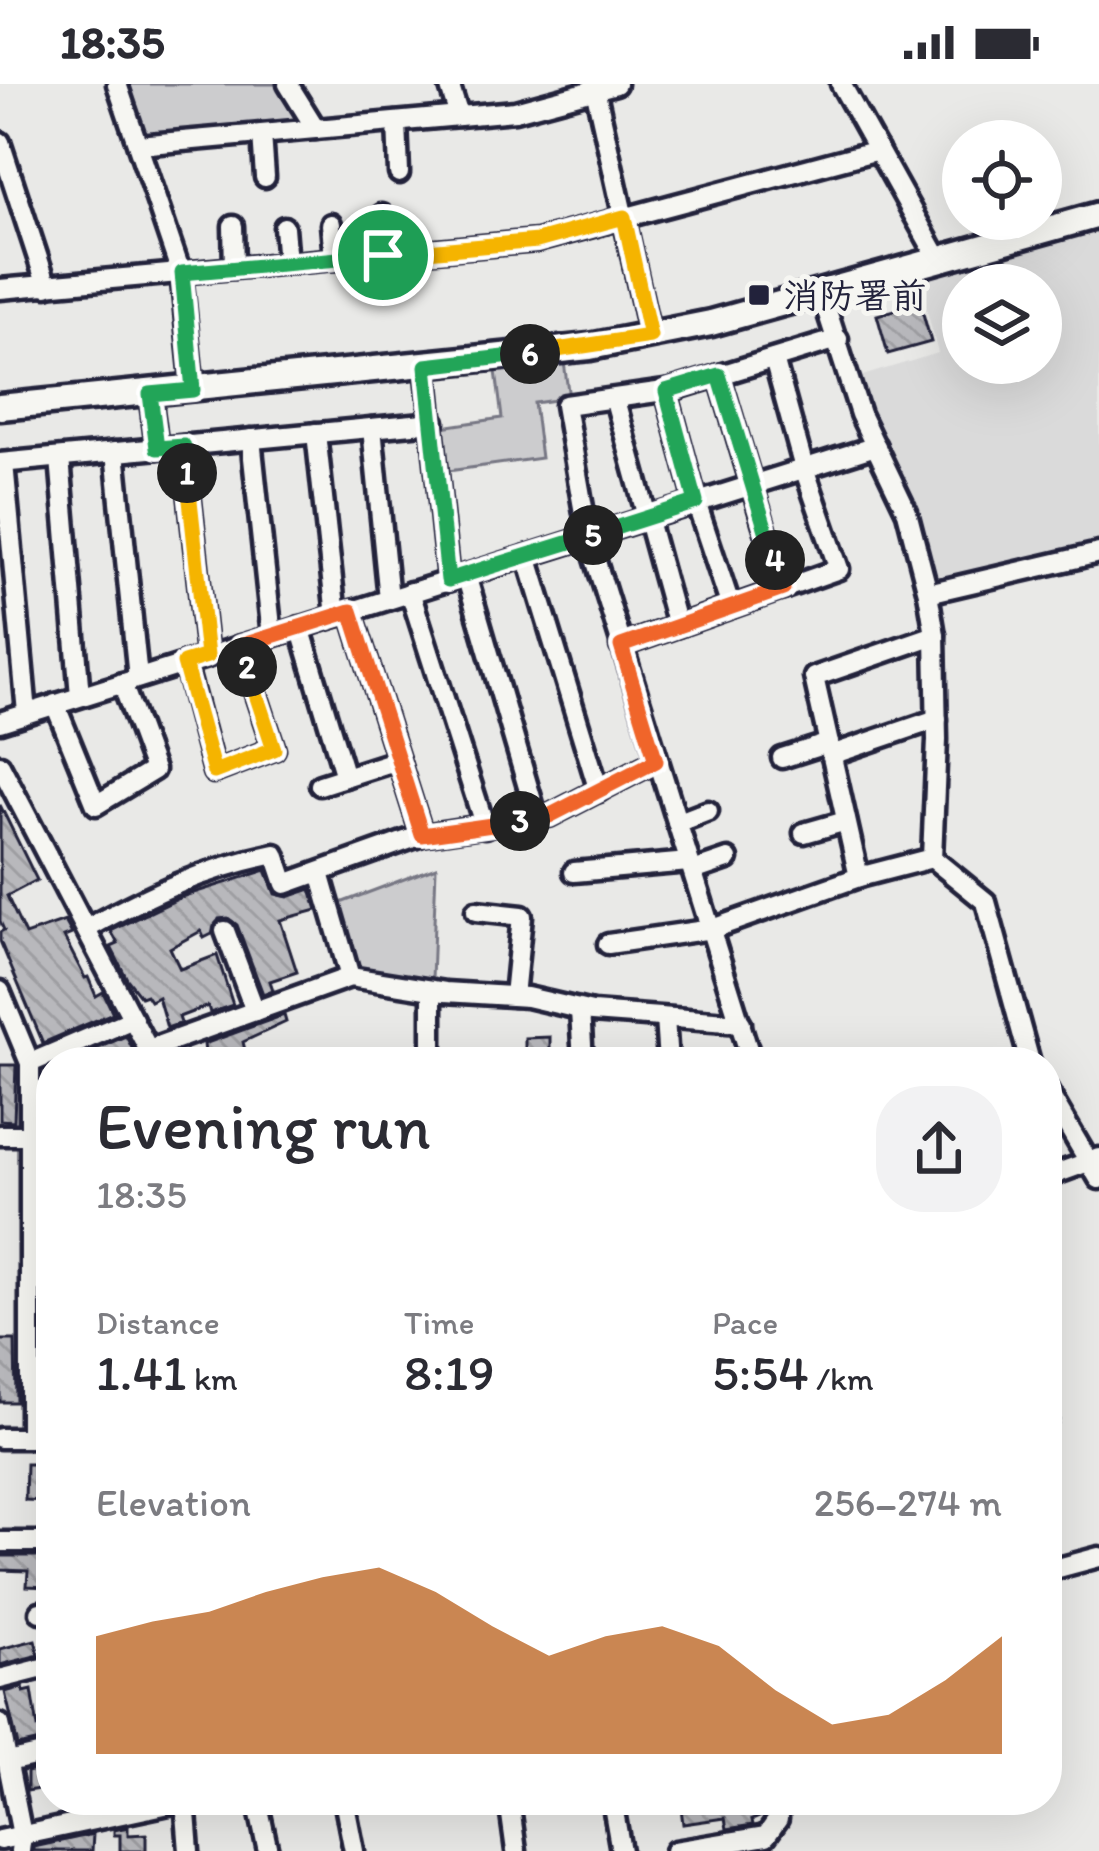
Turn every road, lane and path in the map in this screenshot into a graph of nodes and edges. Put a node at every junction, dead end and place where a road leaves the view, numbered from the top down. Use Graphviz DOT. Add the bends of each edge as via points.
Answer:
graph roads {
  1 [pos="116,84"];
  2 [pos="288,84"];
  3 [pos="449,84"];
  4 [pos="616,84"];
  5 [pos="841,84"];
  6 [pos="595,87"];
  7 [pos="459,116"];
  8 [pos="397,122"];
  9 [pos="316,129"];
  10 [pos="262,134"];
  11 [pos="0,142"];
  12 [pos="138,146"];
  13 [pos="878,150"];
  14 [pos="399,173"];
  15 [pos="265,178"];
  16 [pos="1099,214"];
  17 [pos="382,215"];
  18 [pos="624,217"];
  19 [pos="331,224"];
  20 [pos="233,226"];
  21 [pos="284,227"];
  22 [pos="383,255"];
  23 [pos="334,259"];
  24 [pos="939,260"];
  25 [pos="287,263"];
  26 [pos="234,268"];
  27 [pos="182,273"];
  28 [pos="47,286"];
  29 [pos="0,289"];
  30 [pos="821,292"];
  31 [pos="650,336"];
  32 [pos="838,339"];
  33 [pos="774,359"];
  34 [pos="426,366"];
  35 [pos="719,375"];
  36 [pos="193,390"];
  37 [pos="666,391"];
  38 [pos="150,394"];
  39 [pos="614,400"];
  40 [pos="0,407"];
  41 [pos="434,422"];
  42 [pos="372,428"];
  43 [pos="316,433"];
  44 [pos="251,439"];
  45 [pos="184,446"];
  46 [pos="876,446"];
  47 [pos="157,448"];
  48 [pos="115,452"];
  49 [pos="60,458"];
  50 [pos="2,463"];
  51 [pos="804,468"];
  52 [pos="752,484"];
  53 [pos="696,502"];
  54 [pos="645,518"];
  55 [pos="588,536"];
  56 [pos="1099,553"];
  57 [pos="526,556"];
  58 [pos="457,578"];
  59 [pos="783,589"];
  60 [pos="410,592"];
  61 [pos="928,593"];
  62 [pos="389,599"];
  63 [pos="731,607"];
  64 [pos="343,614"];
  65 [pos="677,626"];
  66 [pos="300,627"];
  67 [pos="935,635"];
  68 [pos="272,636"];
  69 [pos="240,646"];
  70 [pos="621,646"];
  71 [pos="207,656"];
  72 [pos="184,663"];
  73 [pos="130,681"];
  74 [pos="80,696"];
  75 [pos="55,704"];
  76 [pos="27,713"];
  77 [pos="937,718"];
  78 [pos="0,722"];
  79 [pos="830,749"];
  80 [pos="782,758"];
  81 [pos="398,760"];
  82 [pos="656,761"];
  83 [pos="0,765"];
  84 [pos="345,777"];
  85 [pos="320,784"];
  86 [pos="599,790"];
  87 [pos="708,811"];
  88 [pos="537,818"];
  89 [pos="846,821"];
  90 [pos="677,823"];
  91 [pos="484,827"];
  92 [pos="804,833"];
  93 [pos="422,835"];
  94 [pos="932,858"];
  95 [pos="728,859"];
  96 [pos="691,867"];
  97 [pos="574,872"];
  98 [pos="320,873"];
  99 [pos="859,878"];
  100 [pos="476,911"];
  101 [pos="88,928"];
  102 [pos="712,929"];
  103 [pos="225,931"];
  104 [pos="608,944"];
  105 [pos="350,977"];
  106 [pos="433,990"];
  107 [pos="0,991"];
  108 [pos="514,996"];
  109 [pos="580,1010"];
  110 [pos="255,1011"];
  111 [pos="664,1018"];
  112 [pos="134,1019"];
  113 [pos="741,1023"];
  114 [pos="10,1037"];
  115 [pos="68,1047"];
  116 [pos="148,1047"];
  117 [pos="171,1047"];
  118 [pos="432,1047"];
  119 [pos="582,1047"];
  120 [pos="667,1047"];
  121 [pos="748,1047"];
  122 [pos="1026,1047"];
  123 [pos="36,1060"];
  124 [pos="30,1063"];
  125 [pos="1062,1113"];
  126 [pos="0,1135"];
  127 [pos="31,1135"];
  128 [pos="1096,1166"];
  129 [pos="1062,1174"];
  130 [pos="0,1438"];
  131 [pos="30,1438"];
  132 [pos="36,1438"];
  133 [pos="0,1542"];
  134 [pos="36,1542"];
  135 [pos="1099,1557"];
  136 [pos="1062,1567"];
  137 [pos="36,1670"];
  138 [pos="0,1679"];
  139 [pos="0,1724"];
  140 [pos="36,1753"];
  141 [pos="4,1754"];
  142 [pos="128,1815"];
  143 [pos="187,1815"];
  144 [pos="260,1815"];
  145 [pos="347,1815"];
  146 [pos="511,1815"];
  147 [pos="615,1815"];
  148 [pos="778,1815"];
  149 [pos="0,1840"];
  150 [pos="21,1843"];
  151 [pos="768,1844"];
  152 [pos="189,1851"];
  153 [pos="268,1851"];
  154 [pos="354,1851"];
  155 [pos="516,1851"];
  156 [pos="621,1851"];
  157 [pos="675,1851"];
  1 -- 12 [label="street"];
  2 -- 9 [label="street"];
  3 -- 7 [label="street"];
  4 -- 6 [label="street"];
  5 -- 13 [label="street"];
  6 -- 7 [label="street" via="515,111"];
  6 -- 18 [label="street"];
  7 -- 8 [label="street"];
  8 -- 9 [label="street"];
  8 -- 14 [label="street"];
  9 -- 10 [label="street"];
  10 -- 12 [label="street"];
  10 -- 15 [label="street"];
  11 -- 28 [label="street"];
  12 -- 27 [label="street"];
  13 -- 18 [label="street"];
  13 -- 24 [label="street"];
  16 -- 24 [label="main road"];
  17 -- 22 [label="street"];
  18 -- 22 [label="street" via="537,241"];
  18 -- 31 [label="street"];
  19 -- 23 [label="street"];
  20 -- 26 [label="street"];
  21 -- 25 [label="street"];
  22 -- 23 [label="street"];
  23 -- 25 [label="street"];
  24 -- 30 [label="main road"];
  25 -- 26 [label="street"];
  26 -- 27 [label="street"];
  27 -- 28 [label="street"];
  27 -- 36 [label="street"];
  28 -- 29 [label="street"];
  30 -- 31 [label="main road"];
  30 -- 32 [label="street"];
  31 -- 34 [label="main road"];
  32 -- 33 [label="street"];
  32 -- 46 [label="street"];
  33 -- 35 [label="street"];
  33 -- 51 [label="street"];
  34 -- 36 [label="main road"];
  34 -- 41 [label="street"];
  35 -- 37 [label="street"];
  35 -- 52 [label="street"];
  36 -- 38 [label="main road"];
  37 -- 39 [label="street"];
  37 -- 53 [label="street"];
  38 -- 40 [label="main road"];
  38 -- 47 [label="street"];
  39 -- 54 [label="street"];
  39 -- 55 [label="street" via="565,405"];
  41 -- 42 [label="street"];
  41 -- 58 [label="street"];
  42 -- 43 [label="street"];
  42 -- 62 [label="street"];
  43 -- 44 [label="street"];
  43 -- 64 [label="street"];
  44 -- 45 [label="street"];
  44 -- 68 [label="street"];
  45 -- 47 [label="street"];
  45 -- 71 [label="street"];
  46 -- 51 [label="street"];
  46 -- 61 [label="street" via="907,512"];
  47 -- 48 [label="street"];
  48 -- 49 [label="street"];
  48 -- 73 [label="street"];
  49 -- 50 [label="street"];
  49 -- 74 [label="street"];
  50 -- 76 [label="street"];
  51 -- 52 [label="street"];
  51 -- 59 [label="street" via="839,569"];
  52 -- 53 [label="street"];
  52 -- 59 [label="street"];
  53 -- 54 [label="street"];
  53 -- 63 [label="street"];
  54 -- 55 [label="street"];
  54 -- 65 [label="street"];
  55 -- 57 [label="street"];
  55 -- 70 [label="street"];
  56 -- 61 [label="street"];
  57 -- 58 [label="street"];
  57 -- 86 [label="street"];
  58 -- 60 [label="street"];
  58 -- 88 [label="street"];
  59 -- 63 [label="street"];
  60 -- 62 [label="street"];
  60 -- 91 [label="street"];
  61 -- 67 [label="street"];
  62 -- 64 [label="street"];
  63 -- 65 [label="street"];
  64 -- 66 [label="street"];
  64 -- 81 [label="street"];
  65 -- 70 [label="street"];
  66 -- 68 [label="street"];
  66 -- 84 [label="street"];
  67 -- 77 [label="street"];
  67 -- 79 [label="street" via="814,677"];
  68 -- 69 [label="street"];
  69 -- 71 [label="street"];
  69 -- 72 [label="street" via="274,749 214,772"];
  70 -- 82 [label="street"];
  71 -- 72 [label="street"];
  72 -- 73 [label="street"];
  73 -- 74 [label="street"];
  73 -- 75 [label="street" via="154,770 96,805"];
  74 -- 75 [label="street"];
  75 -- 76 [label="street"];
  76 -- 78 [label="street"];
  77 -- 79 [label="street"];
  77 -- 94 [label="street"];
  79 -- 80 [label="street"];
  79 -- 89 [label="street"];
  81 -- 84 [label="street"];
  81 -- 93 [label="street"];
  82 -- 86 [label="street"];
  82 -- 90 [label="street"];
  83 -- 101 [label="street"];
  84 -- 85 [label="street"];
  86 -- 88 [label="street"];
  87 -- 90 [label="street"];
  88 -- 91 [label="street"];
  89 -- 92 [label="street"];
  89 -- 99 [label="street"];
  90 -- 96 [label="street"];
  91 -- 93 [label="street"];
  93 -- 98 [label="street"];
  94 -- 99 [label="street"];
  94 -- 122 [label="street" via="986,902"];
  95 -- 96 [label="street"];
  96 -- 97 [label="street"];
  96 -- 102 [label="street"];
  98 -- 101 [label="street" via="285,884 275,854 236,862 164,887"];
  98 -- 105 [label="street"];
  99 -- 102 [label="street"];
  100 -- 108 [label="street" via="522,916"];
  101 -- 112 [label="street"];
  102 -- 104 [label="street"];
  102 -- 113 [label="street"];
  103 -- 110 [label="street"];
  105 -- 106 [label="street"];
  105 -- 110 [label="street"];
  106 -- 108 [label="street"];
  106 -- 118 [label="street"];
  107 -- 114 [label="street"];
  108 -- 109 [label="street"];
  109 -- 111 [label="street"];
  109 -- 119 [label="street"];
  110 -- 117 [label="street"];
  111 -- 113 [label="street"];
  111 -- 120 [label="street"];
  112 -- 115 [label="street"];
  112 -- 116 [label="street"];
  113 -- 121 [label="street"];
  114 -- 124 [label="street"];
  123 -- 124 [label="street"];
  124 -- 127 [label="street"];
  125 -- 128 [label="street"];
  126 -- 127 [label="street"];
  127 -- 131 [label="street"];
  128 -- 129 [label="street"];
  130 -- 131 [label="street"];
  131 -- 132 [label="street"];
  133 -- 134 [label="street"];
  135 -- 136 [label="street"];
  137 -- 138 [label="street"];
  139 -- 141 [label="street"];
  140 -- 141 [label="street"];
  141 -- 150 [label="street"];
  142 -- 150 [label="street"];
  143 -- 152 [label="street"];
  144 -- 153 [label="street"];
  145 -- 154 [label="street"];
  146 -- 155 [label="street"];
  147 -- 156 [label="street"];
  148 -- 151 [label="street"];
  149 -- 150 [label="street"];
  151 -- 157 [label="street"];
}
